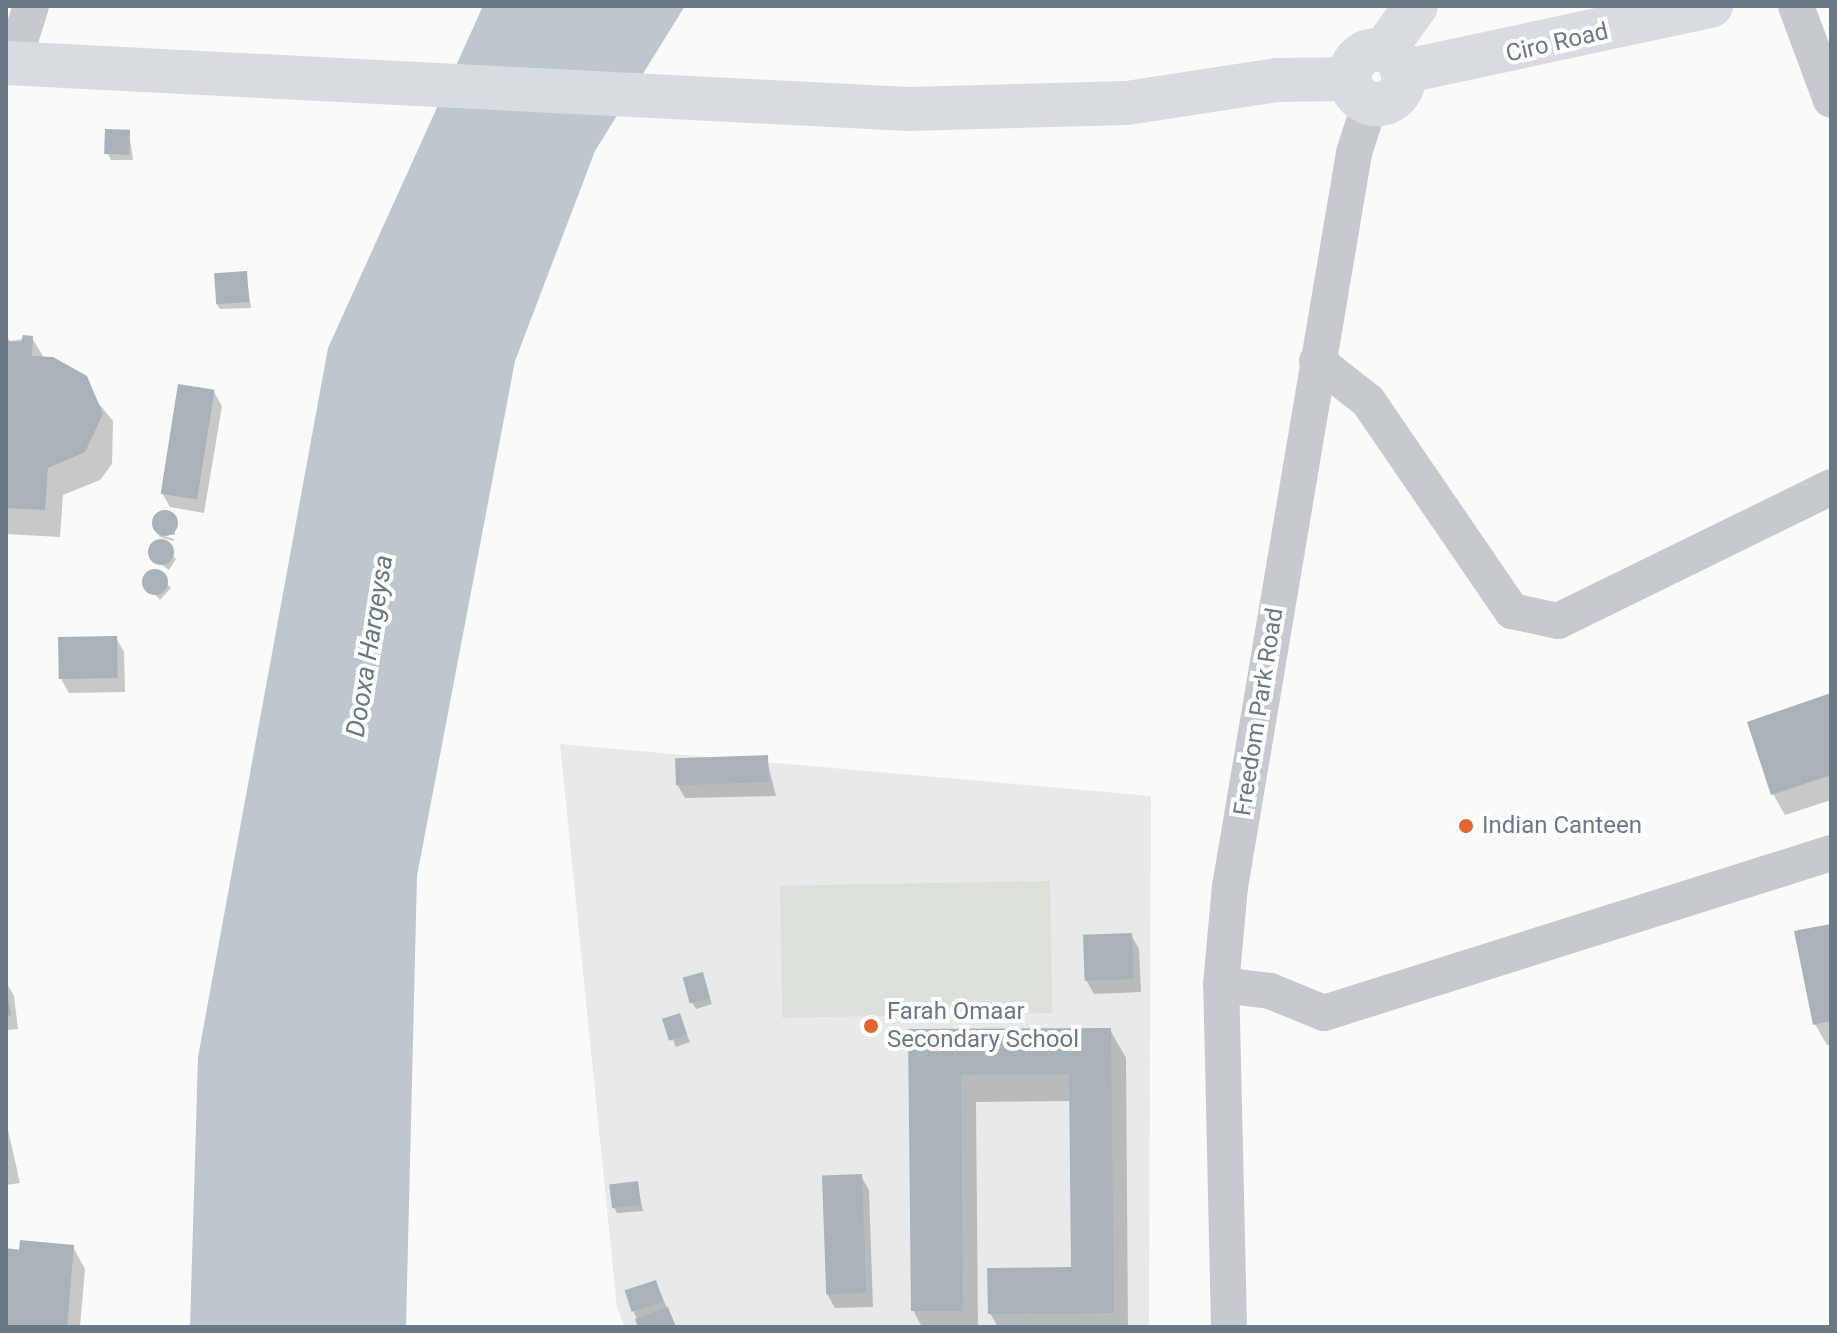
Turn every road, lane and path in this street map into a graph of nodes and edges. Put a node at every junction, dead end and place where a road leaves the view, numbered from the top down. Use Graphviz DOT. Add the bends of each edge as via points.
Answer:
graph roads {
  1 [pos="31,6"];
  2 [pos="1416,6"];
  3 [pos="1711,6"];
  4 [pos="1796,6"];
  5 [pos="1393,61"];
  6 [pos="10,63"];
  7 [pos="1360,91"];
  8 [pos="1831,100"];
  9 [pos="1317,361"];
  10 [pos="1831,487"];
  11 [pos="1831,853"];
  12 [pos="1221,985"];
  13 [pos="1229,1327"];
  1 -- 6 [label="street"];
  2 -- 5 [label="main road"];
  3 -- 5 [label="main road, Ciro Road"];
  4 -- 8 [label="street"];
  5 -- 7 [label="main road" via="1356,59"];
  6 -- 7 [label="main road" via="362,87 808,107 1011,110"];
  7 -- 9 [label="street, Freedom Park Road"];
  9 -- 10 [label="street" via="1368,401 1512,611 1558,621"];
  9 -- 12 [label="street, Freedom Park Road" via="1230,887"];
  11 -- 12 [label="street" via="1324,1013 1270,991"];
  12 -- 13 [label="street, Freedom Park Road"];
}
